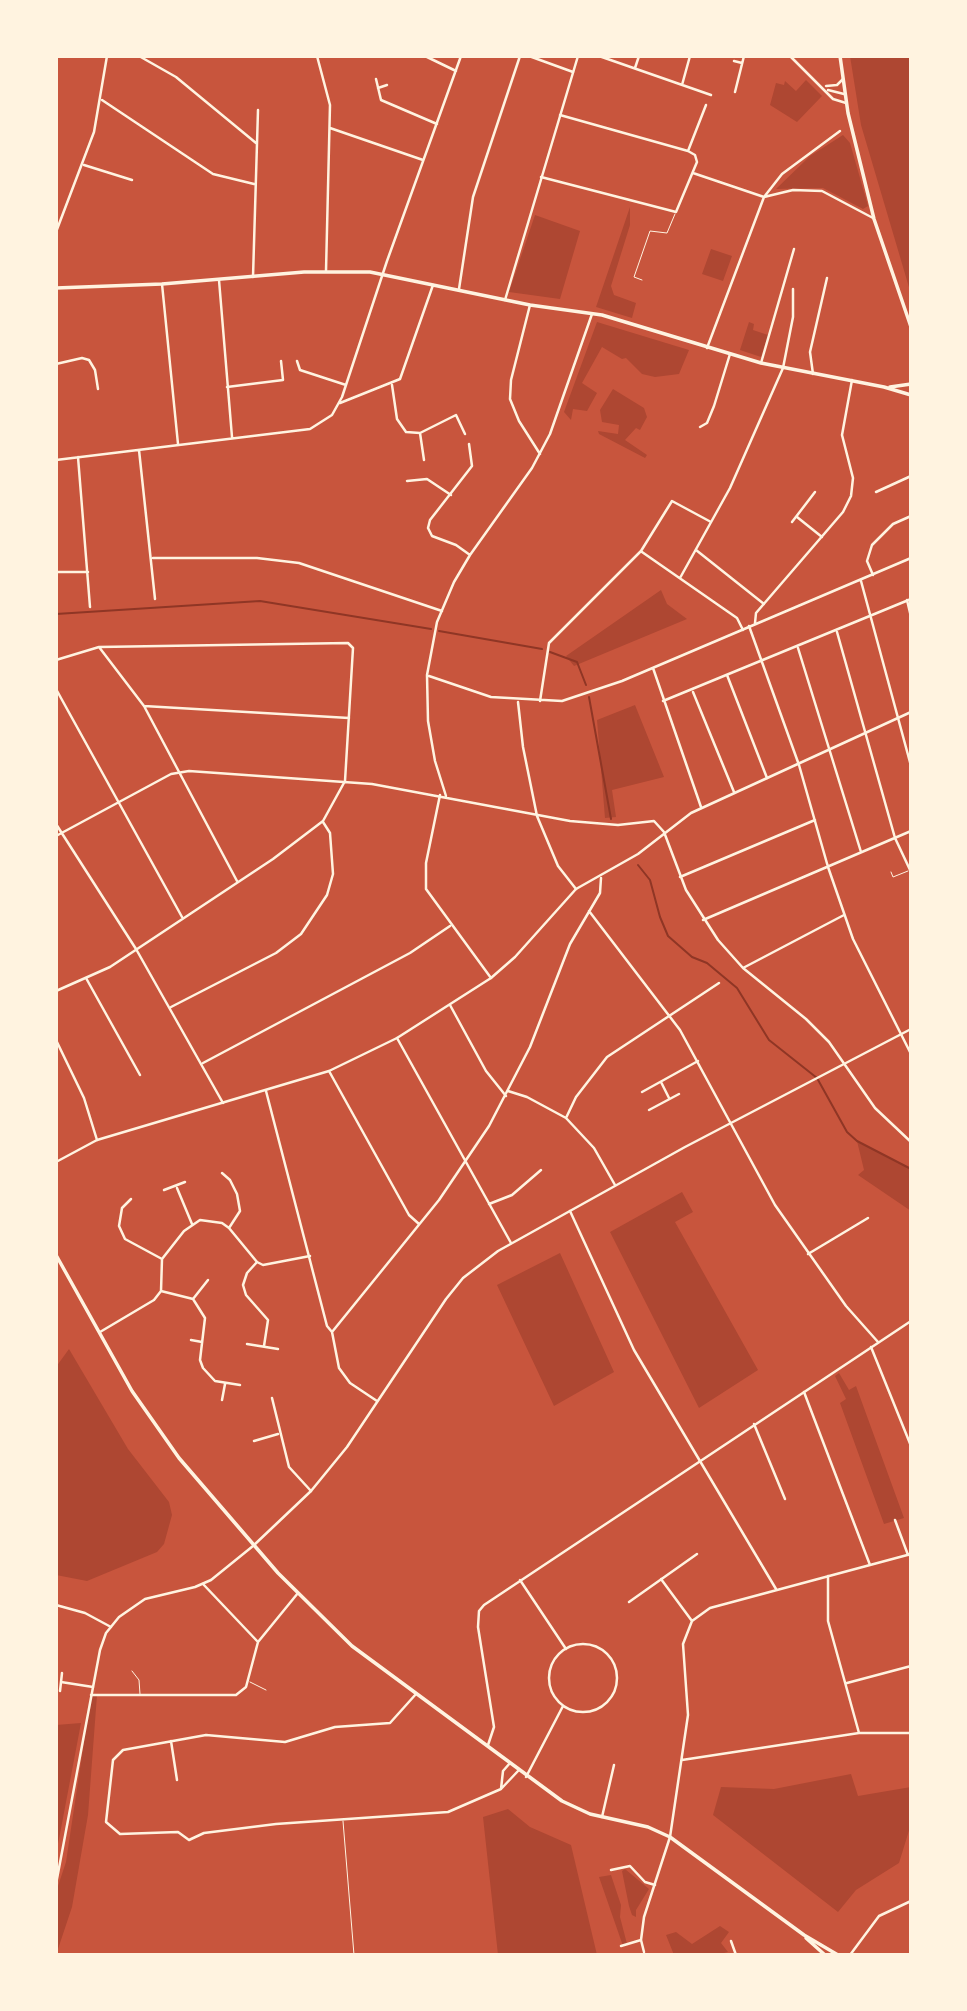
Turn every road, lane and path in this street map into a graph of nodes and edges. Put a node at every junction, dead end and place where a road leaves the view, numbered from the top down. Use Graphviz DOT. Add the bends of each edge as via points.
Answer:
graph roads {
  1 [pos="101,56"];
  2 [pos="139,56"];
  3 [pos="317,56"];
  4 [pos="425,56"];
  5 [pos="461,56"];
  6 [pos="520,56"];
  7 [pos="529,56"];
  8 [pos="578,56"];
  9 [pos="599,56"];
  10 [pos="639,56"];
  11 [pos="690,56"];
  12 [pos="744,56"];
  13 [pos="790,56"];
  14 [pos="840,56"];
  15 [pos="107,57"];
  16 [pos="734,61"];
  17 [pos="742,63"];
  18 [pos="635,68"];
  19 [pos="456,71"];
  20 [pos="573,72"];
  21 [pos="376,79"];
  22 [pos="843,79"];
  23 [pos="387,85"];
  24 [pos="682,85"];
  25 [pos="823,86"];
  26 [pos="378,88"];
  27 [pos="828,90"];
  28 [pos="735,92"];
  29 [pos="844,94"];
  30 [pos="711,95"];
  31 [pos="102,100"];
  32 [pos="846,103"];
  33 [pos="706,105"];
  34 [pos="258,110"];
  35 [pos="560,115"];
  36 [pos="437,124"];
  37 [pos="330,128"];
  38 [pos="840,131"];
  39 [pos="256,143"];
  40 [pos="688,151"];
  41 [pos="423,160"];
  42 [pos="84,165"];
  43 [pos="693,173"];
  44 [pos="541,177"];
  45 [pos="132,180"];
  46 [pos="254,184"];
  47 [pos="764,197"];
  48 [pos="676,212"];
  49 [pos="874,219"];
  50 [pos="56,232"];
  51 [pos="794,249"];
  52 [pos="326,271"];
  53 [pos="383,274"];
  54 [pos="253,277"];
  55 [pos="827,278"];
  56 [pos="219,280"];
  57 [pos="642,280"];
  58 [pos="162,284"];
  59 [pos="433,285"];
  60 [pos="56,288"];
  61 [pos="793,289"];
  62 [pos="458,290"];
  63 [pos="505,300"];
  64 [pos="530,305"];
  65 [pos="592,314"];
  66 [pos="911,327"];
  67 [pos="707,348"];
  68 [pos="730,354"];
  69 [pos="281,361"];
  70 [pos="297,361"];
  71 [pos="761,363"];
  72 [pos="56,364"];
  73 [pos="783,368"];
  74 [pos="813,374"];
  75 [pos="852,380"];
  76 [pos="911,384"];
  77 [pos="346,385"];
  78 [pos="392,385"];
  79 [pos="227,387"];
  80 [pos="884,387"];
  81 [pos="98,389"];
  82 [pos="911,395"];
  83 [pos="340,402"];
  84 [pos="700,427"];
  85 [pos="420,433"];
  86 [pos="465,435"];
  87 [pos="232,439"];
  88 [pos="469,444"];
  89 [pos="178,445"];
  90 [pos="139,449"];
  91 [pos="540,454"];
  92 [pos="78,457"];
  93 [pos="56,460"];
  94 [pos="424,460"];
  95 [pos="911,476"];
  96 [pos="407,481"];
  97 [pos="815,492"];
  98 [pos="876,492"];
  99 [pos="451,495"];
  100 [pos="796,516"];
  101 [pos="911,516"];
  102 [pos="711,522"];
  103 [pos="792,522"];
  104 [pos="822,537"];
  105 [pos="696,550"];
  106 [pos="640,551"];
  107 [pos="470,555"];
  108 [pos="153,558"];
  109 [pos="911,558"];
  110 [pos="56,572"];
  111 [pos="88,572"];
  112 [pos="873,576"];
  113 [pos="680,578"];
  114 [pos="861,581"];
  115 [pos="155,599"];
  116 [pos="909,599"];
  117 [pos="764,604"];
  118 [pos="90,607"];
  119 [pos="442,611"];
  120 [pos="871,615"];
  121 [pos="911,617"];
  122 [pos="755,623"];
  123 [pos="749,626"];
  124 [pos="743,630"];
  125 [pos="836,630"];
  126 [pos="99,647"];
  127 [pos="798,647"];
  128 [pos="56,660"];
  129 [pos="762,660"];
  130 [pos="653,668"];
  131 [pos="427,675"];
  132 [pos="727,675"];
  133 [pos="56,689"];
  134 [pos="692,691"];
  135 [pos="518,701"];
  136 [pos="540,701"];
  137 [pos="663,701"];
  138 [pos="144,706"];
  139 [pos="911,712"];
  140 [pos="896,717"];
  141 [pos="349,718"];
  142 [pos="864,733"];
  143 [pos="832,749"];
  144 [pos="799,765"];
  145 [pos="911,766"];
  146 [pos="179,772"];
  147 [pos="767,779"];
  148 [pos="345,781"];
  149 [pos="734,793"];
  150 [pos="440,794"];
  151 [pos="446,796"];
  152 [pos="120,802"];
  153 [pos="702,808"];
  154 [pos="537,816"];
  155 [pos="815,820"];
  156 [pos="323,821"];
  157 [pos="56,824"];
  158 [pos="911,831"];
  159 [pos="664,832"];
  160 [pos="61,833"];
  161 [pos="56,836"];
  162 [pos="895,838"];
  163 [pos="861,852"];
  164 [pos="828,867"];
  165 [pos="911,871"];
  166 [pos="891,872"];
  167 [pos="601,877"];
  168 [pos="680,877"];
  169 [pos="237,881"];
  170 [pos="576,889"];
  171 [pos="589,911"];
  172 [pos="844,915"];
  173 [pos="182,917"];
  174 [pos="703,920"];
  175 [pos="450,926"];
  176 [pos="136,949"];
  177 [pos="743,968"];
  178 [pos="86,978"];
  179 [pos="491,978"];
  180 [pos="719,983"];
  181 [pos="56,991"];
  182 [pos="450,1005"];
  183 [pos="171,1007"];
  184 [pos="669,1014"];
  185 [pos="911,1030"];
  186 [pos="899,1034"];
  187 [pos="397,1038"];
  188 [pos="56,1040"];
  189 [pos="911,1054"];
  190 [pos="698,1060"];
  191 [pos="845,1061"];
  192 [pos="202,1064"];
  193 [pos="329,1071"];
  194 [pos="140,1075"];
  195 [pos="661,1082"];
  196 [pos="266,1091"];
  197 [pos="642,1092"];
  198 [pos="507,1094"];
  199 [pos="679,1094"];
  200 [pos="669,1098"];
  201 [pos="223,1103"];
  202 [pos="649,1110"];
  203 [pos="566,1118"];
  204 [pos="730,1124"];
  205 [pos="97,1140"];
  206 [pos="911,1142"];
  207 [pos="56,1162"];
  208 [pos="466,1163"];
  209 [pos="541,1170"];
  210 [pos="222,1173"];
  211 [pos="185,1182"];
  212 [pos="615,1185"];
  213 [pos="177,1188"];
  214 [pos="164,1189"];
  215 [pos="131,1199"];
  216 [pos="489,1204"];
  217 [pos="570,1212"];
  218 [pos="867,1218"];
  219 [pos="192,1224"];
  220 [pos="419,1224"];
  221 [pos="229,1228"];
  222 [pos="511,1243"];
  223 [pos="807,1254"];
  224 [pos="56,1255"];
  225 [pos="310,1256"];
  226 [pos="162,1259"];
  227 [pos="257,1262"];
  228 [pos="208,1280"];
  229 [pos="161,1291"];
  230 [pos="193,1299"];
  231 [pos="911,1321"];
  232 [pos="100,1332"];
  233 [pos="332,1332"];
  234 [pos="191,1340"];
  235 [pos="202,1342"];
  236 [pos="878,1342"];
  237 [pos="247,1344"];
  238 [pos="264,1346"];
  239 [pos="871,1347"];
  240 [pos="278,1349"];
  241 [pos="225,1384"];
  242 [pos="240,1385"];
  243 [pos="804,1392"];
  244 [pos="272,1398"];
  245 [pos="222,1400"];
  246 [pos="377,1401"];
  247 [pos="754,1424"];
  248 [pos="278,1434"];
  249 [pos="910,1440"];
  250 [pos="254,1441"];
  251 [pos="911,1446"];
  252 [pos="700,1460"];
  253 [pos="311,1491"];
  254 [pos="785,1499"];
  255 [pos="895,1520"];
  256 [pos="253,1546"];
  257 [pos="697,1554"];
  258 [pos="910,1554"];
  259 [pos="870,1565"];
  260 [pos="828,1576"];
  261 [pos="661,1579"];
  262 [pos="520,1580"];
  263 [pos="203,1584"];
  264 [pos="777,1590"];
  265 [pos="298,1593"];
  266 [pos="629,1602"];
  267 [pos="56,1605"];
  268 [pos="692,1621"];
  269 [pos="111,1627"];
  270 [pos="258,1642"];
  271 [pos="565,1649"];
  272 [pos="911,1666"];
  273 [pos="132,1671"];
  274 [pos="62,1673"];
  275 [pos="61,1682"];
  276 [pos="248,1682"];
  277 [pos="846,1683"];
  278 [pos="93,1688"];
  279 [pos="266,1690"];
  280 [pos="60,1691"];
  281 [pos="416,1694"];
  282 [pos="91,1695"];
  283 [pos="140,1696"];
  284 [pos="564,1706"];
  285 [pos="911,1732"];
  286 [pos="859,1733"];
  287 [pos="172,1741"];
  288 [pos="487,1746"];
  289 [pos="681,1760"];
  290 [pos="509,1763"];
  291 [pos="614,1765"];
  292 [pos="518,1770"];
  293 [pos="526,1777"];
  294 [pos="177,1780"];
  295 [pos="501,1789"];
  296 [pos="602,1817"];
  297 [pos="343,1819"];
  298 [pos="670,1837"];
  299 [pos="611,1870"];
  300 [pos="56,1884"];
  301 [pos="655,1885"];
  302 [pos="911,1901"];
  303 [pos="804,1935"];
  304 [pos="641,1940"];
  305 [pos="731,1941"];
  306 [pos="621,1946"];
  307 [pos="644,1952"];
  308 [pos="354,1955"];
  309 [pos="736,1955"];
  310 [pos="825,1955"];
  311 [pos="838,1955"];
  312 [pos="850,1955"];
  1 -- 15 [label="street"];
  2 -- 39 [label="street" via="176,77"];
  3 -- 37 [label="street" via="327,85"];
  4 -- 19 [label="street"];
  5 -- 19 [label="street"];
  6 -- 62 [label="street" via="473,197"];
  7 -- 20 [label="street"];
  8 -- 20 [label="street"];
  9 -- 18 [label="street"];
  10 -- 18 [label="street"];
  11 -- 24 [label="street"];
  12 -- 17 [label="street"];
  13 -- 25 [label="street"];
  14 -- 22 [label="main road"];
  15 -- 31 [label="street"];
  16 -- 17 [label="street"];
  17 -- 28 [label="street"];
  18 -- 24 [label="street"];
  19 -- 36 [label="street"];
  20 -- 35 [label="street"];
  21 -- 26 [label="street"];
  22 -- 25 [label="street" via="834,86"];
  22 -- 29 [label="main road"];
  23 -- 26 [label="street"];
  24 -- 30 [label="street"];
  25 -- 27 [label="street"];
  26 -- 36 [label="street" via="381,100"];
  27 -- 29 [label="street"];
  27 -- 32 [label="street" via="833,99"];
  29 -- 32 [label="main road"];
  31 -- 42 [label="street"];
  31 -- 46 [label="street" via="213,174"];
  32 -- 49 [label="main road"];
  33 -- 40 [label="street"];
  34 -- 39 [label="street"];
  35 -- 40 [label="street"];
  35 -- 44 [label="street"];
  36 -- 41 [label="street"];
  37 -- 41 [label="street"];
  37 -- 52 [label="street"];
  38 -- 47 [label="street" via="782,174"];
  39 -- 46 [label="street"];
  40 -- 43 [label="street" via="695,155"];
  41 -- 53 [label="street"];
  42 -- 45 [label="street"];
  42 -- 50 [label="street"];
  43 -- 47 [label="street"];
  43 -- 48 [label="street"];
  44 -- 48 [label="street"];
  44 -- 63 [label="street"];
  46 -- 54 [label="street"];
  47 -- 49 [label="street" via="793,190 822,191"];
  47 -- 67 [label="street"];
  48 -- 57 [label="lane" via="667,233 650,231 634,277"];
  49 -- 66 [label="main road"];
  51 -- 71 [label="street"];
  52 -- 53 [label="main road"];
  52 -- 54 [label="main road"];
  53 -- 59 [label="main road"];
  53 -- 77 [label="street"];
  54 -- 56 [label="main road"];
  55 -- 74 [label="street" via="810,352"];
  56 -- 58 [label="main road"];
  56 -- 79 [label="street"];
  58 -- 60 [label="main road"];
  58 -- 89 [label="street"];
  59 -- 62 [label="main road"];
  59 -- 78 [label="street" via="403,374"];
  61 -- 73 [label="street" via="793,317"];
  62 -- 63 [label="main road"];
  63 -- 64 [label="main road"];
  64 -- 65 [label="main road"];
  64 -- 91 [label="street" via="510,399"];
  65 -- 67 [label="main road"];
  65 -- 91 [label="street" via="558,418"];
  67 -- 68 [label="main road"];
  68 -- 71 [label="main road"];
  68 -- 84 [label="street" via="714,406"];
  69 -- 79 [label="street" via="283,380"];
  70 -- 77 [label="street" via="300,370"];
  71 -- 73 [label="main road"];
  72 -- 81 [label="street" via="89,360"];
  73 -- 74 [label="main road"];
  73 -- 102 [label="street"];
  74 -- 75 [label="main road"];
  75 -- 80 [label="main road"];
  75 -- 104 [label="street" via="842,435 853,478 852,496"];
  76 -- 80 [label="main road"];
  77 -- 83 [label="street"];
  78 -- 83 [label="street"];
  78 -- 85 [label="street" via="400,426 409,433"];
  79 -- 87 [label="street"];
  80 -- 82 [label="main road"];
  83 -- 87 [label="street" via="328,419 310,429"];
  85 -- 86 [label="street" via="456,415"];
  85 -- 94 [label="street"];
  87 -- 89 [label="street"];
  88 -- 99 [label="street" via="472,466"];
  89 -- 90 [label="street"];
  90 -- 92 [label="street"];
  90 -- 108 [label="street"];
  91 -- 107 [label="street"];
  92 -- 93 [label="street"];
  92 -- 111 [label="street"];
  95 -- 98 [label="street"];
  96 -- 99 [label="street" via="427,479"];
  97 -- 100 [label="street"];
  99 -- 107 [label="street" via="428,528 432,536"];
  100 -- 103 [label="street"];
  100 -- 104 [label="street"];
  101 -- 112 [label="street" via="893,524 872,545 867,561"];
  102 -- 105 [label="street"];
  102 -- 106 [label="street" via="672,501"];
  104 -- 117 [label="street"];
  105 -- 113 [label="street"];
  105 -- 117 [label="street"];
  106 -- 113 [label="street"];
  106 -- 136 [label="street" via="549,643"];
  107 -- 119 [label="street"];
  108 -- 115 [label="street"];
  108 -- 119 [label="street" via="257,558 299,563"];
  109 -- 112 [label="street"];
  110 -- 111 [label="street"];
  111 -- 118 [label="street"];
  112 -- 114 [label="street"];
  113 -- 124 [label="street" via="737,618"];
  114 -- 120 [label="street"];
  114 -- 122 [label="street"];
  116 -- 120 [label="street"];
  116 -- 121 [label="street"];
  117 -- 122 [label="street"];
  119 -- 131 [label="street"];
  120 -- 125 [label="street"];
  120 -- 140 [label="street"];
  122 -- 123 [label="street"];
  123 -- 124 [label="street"];
  123 -- 129 [label="street"];
  124 -- 130 [label="street"];
  125 -- 127 [label="street"];
  125 -- 142 [label="street"];
  126 -- 128 [label="street"];
  126 -- 138 [label="street"];
  126 -- 141 [label="street" via="351,644"];
  127 -- 129 [label="street"];
  127 -- 143 [label="street"];
  129 -- 132 [label="street"];
  129 -- 144 [label="street"];
  130 -- 136 [label="street" via="562,701"];
  130 -- 137 [label="street"];
  131 -- 135 [label="street" via="491,697"];
  131 -- 151 [label="street" via="430,740"];
  132 -- 134 [label="street"];
  132 -- 147 [label="street"];
  133 -- 152 [label="street"];
  134 -- 137 [label="street"];
  134 -- 149 [label="street"];
  135 -- 136 [label="street"];
  135 -- 154 [label="street"];
  137 -- 153 [label="street"];
  138 -- 141 [label="street"];
  138 -- 146 [label="street"];
  139 -- 140 [label="street"];
  140 -- 142 [label="street"];
  140 -- 145 [label="street"];
  141 -- 148 [label="street"];
  142 -- 143 [label="street"];
  142 -- 162 [label="street"];
  143 -- 144 [label="street"];
  143 -- 163 [label="street"];
  144 -- 147 [label="street"];
  144 -- 155 [label="street"];
  146 -- 148 [label="street"];
  146 -- 152 [label="street"];
  146 -- 169 [label="street"];
  147 -- 149 [label="street"];
  148 -- 150 [label="street"];
  148 -- 156 [label="street"];
  149 -- 153 [label="street"];
  150 -- 151 [label="street"];
  150 -- 175 [label="street" via="425,876 426,889"];
  151 -- 154 [label="street"];
  152 -- 160 [label="street"];
  152 -- 173 [label="street"];
  153 -- 159 [label="street"];
  154 -- 159 [label="street" via="618,825 654,821"];
  154 -- 170 [label="street" via="558,866"];
  155 -- 164 [label="street"];
  155 -- 168 [label="street"];
  156 -- 169 [label="street"];
  156 -- 183 [label="street" via="334,859 327,895 317,914 276,953"];
  157 -- 160 [label="street"];
  158 -- 162 [label="street"];
  159 -- 167 [label="street"];
  159 -- 168 [label="street"];
  160 -- 161 [label="street"];
  160 -- 176 [label="street"];
  162 -- 163 [label="street"];
  162 -- 165 [label="street"];
  163 -- 164 [label="street"];
  164 -- 172 [label="street"];
  164 -- 174 [label="street"];
  165 -- 166 [label="lane" via="893,877"];
  167 -- 170 [label="street"];
  167 -- 171 [label="street" via="603,887"];
  168 -- 174 [label="street"];
  169 -- 173 [label="street"];
  170 -- 179 [label="street"];
  171 -- 184 [label="street"];
  171 -- 198 [label="street" via="570,944"];
  172 -- 177 [label="street"];
  172 -- 186 [label="street"];
  173 -- 176 [label="street"];
  174 -- 177 [label="street"];
  175 -- 179 [label="street"];
  175 -- 192 [label="street" via="410,953"];
  176 -- 178 [label="street"];
  176 -- 183 [label="street"];
  177 -- 191 [label="street" via="806,1019"];
  178 -- 181 [label="street"];
  178 -- 194 [label="street"];
  179 -- 182 [label="street"];
  180 -- 184 [label="street"];
  182 -- 187 [label="street"];
  182 -- 198 [label="street" via="486,1071"];
  183 -- 192 [label="street"];
  184 -- 190 [label="street"];
  184 -- 203 [label="street" via="607,1058 576,1097"];
  185 -- 186 [label="street"];
  186 -- 189 [label="street"];
  186 -- 191 [label="street"];
  187 -- 193 [label="street"];
  187 -- 208 [label="street"];
  188 -- 205 [label="street" via="84,1098"];
  190 -- 195 [label="street"];
  190 -- 204 [label="street"];
  191 -- 204 [label="street"];
  191 -- 206 [label="street" via="875,1108"];
  192 -- 201 [label="street"];
  193 -- 196 [label="street"];
  193 -- 220 [label="street" via="409,1215"];
  195 -- 197 [label="street"];
  195 -- 200 [label="street"];
  196 -- 201 [label="street"];
  196 -- 225 [label="street"];
  198 -- 203 [label="street" via="527,1097"];
  198 -- 208 [label="street"];
  199 -- 200 [label="street"];
  200 -- 202 [label="street"];
  201 -- 205 [label="street"];
  203 -- 212 [label="street" via="594,1148"];
  204 -- 212 [label="street"];
  204 -- 223 [label="street"];
  205 -- 207 [label="street"];
  208 -- 216 [label="street"];
  208 -- 220 [label="street"];
  209 -- 216 [label="street" via="512,1195"];
  210 -- 221 [label="street" via="237,1194 240,1211"];
  211 -- 213 [label="street"];
  212 -- 217 [label="street"];
  213 -- 214 [label="street"];
  213 -- 219 [label="street"];
  215 -- 226 [label="street" via="122,1209 120,1226 125,1239"];
  216 -- 222 [label="street"];
  217 -- 222 [label="street"];
  217 -- 252 [label="street" via="634,1350"];
  218 -- 223 [label="street"];
  219 -- 221 [label="street" via="213,1221"];
  219 -- 226 [label="street"];
  220 -- 233 [label="street"];
  221 -- 227 [label="street"];
  222 -- 246 [label="street" via="463,1278"];
  223 -- 236 [label="street"];
  224 -- 232 [label="main road"];
  225 -- 227 [label="street" via="271,1265"];
  225 -- 233 [label="street"];
  226 -- 229 [label="street"];
  227 -- 238 [label="street" via="243,1285 268,1320"];
  228 -- 230 [label="street"];
  229 -- 230 [label="street"];
  229 -- 232 [label="street" via="137,1312"];
  230 -- 235 [label="street" via="205,1318"];
  231 -- 236 [label="street"];
  232 -- 256 [label="main road" via="154,1426"];
  233 -- 246 [label="street" via="339,1368 350,1383"];
  234 -- 235 [label="street"];
  235 -- 241 [label="street" via="203,1368"];
  236 -- 239 [label="street"];
  237 -- 238 [label="street"];
  238 -- 240 [label="street"];
  239 -- 243 [label="street"];
  239 -- 249 [label="street"];
  241 -- 242 [label="street"];
  241 -- 245 [label="street"];
  243 -- 247 [label="street"];
  243 -- 259 [label="street"];
  244 -- 248 [label="street"];
  246 -- 253 [label="street"];
  247 -- 252 [label="street"];
  247 -- 254 [label="street"];
  248 -- 250 [label="street"];
  248 -- 253 [label="street" via="289,1467"];
  249 -- 251 [label="street"];
  252 -- 262 [label="street"];
  252 -- 264 [label="street"];
  253 -- 256 [label="street"];
  255 -- 258 [label="street"];
  256 -- 263 [label="street"];
  256 -- 265 [label="main road"];
  257 -- 261 [label="street"];
  258 -- 259 [label="street"];
  259 -- 260 [label="street"];
  260 -- 264 [label="street"];
  260 -- 277 [label="street" via="828,1621"];
  261 -- 266 [label="street"];
  261 -- 268 [label="street"];
  262 -- 271 [label="street"];
  262 -- 288 [label="street" via="479,1611 494,1727"];
  263 -- 269 [label="street" via="145,1599 128,1608"];
  263 -- 270 [label="street"];
  264 -- 268 [label="street" via="710,1608"];
  265 -- 270 [label="street"];
  265 -- 281 [label="main road" via="360,1652"];
  267 -- 269 [label="street" via="93,1616"];
  268 -- 289 [label="street" via="684,1644 688,1716"];
  269 -- 278 [label="street" via="100,1650"];
  270 -- 276 [label="street"];
  271 -- 284 [label="street" via="554,1659 549,1680 552,1693"];
  271 -- 284 [label="street" via="595,1645 607,1653 615,1664 618,1685 612,1697 594,1711 582,1713"];
  272 -- 277 [label="street"];
  273 -- 283 [label="lane" via="139,1680"];
  274 -- 275 [label="street"];
  275 -- 278 [label="street"];
  275 -- 280 [label="street"];
  276 -- 279 [label="lane"];
  276 -- 283 [label="street" via="244,1690 230,1696"];
  277 -- 286 [label="street"];
  278 -- 282 [label="street"];
  281 -- 287 [label="street" via="390,1723 335,1727 285,1742 220,1735"];
  281 -- 288 [label="main road"];
  282 -- 283 [label="street"];
  282 -- 300 [label="street"];
  284 -- 293 [label="street"];
  285 -- 286 [label="street"];
  286 -- 289 [label="street"];
  287 -- 294 [label="street"];
  287 -- 297 [label="street" via="117,1754 106,1822 120,1834 178,1832 189,1840 204,1833"];
  288 -- 290 [label="main road"];
  289 -- 298 [label="street"];
  290 -- 292 [label="main road"];
  290 -- 295 [label="street" via="503,1770"];
  291 -- 296 [label="street"];
  292 -- 293 [label="main road"];
  292 -- 295 [label="street"];
  293 -- 296 [label="main road" via="562,1801"];
  295 -- 297 [label="street" via="448,1812"];
  296 -- 298 [label="main road"];
  297 -- 308 [label="lane"];
  298 -- 301 [label="street"];
  298 -- 303 [label="main road"];
  299 -- 301 [label="street" via="630,1866 645,1882"];
  301 -- 304 [label="street" via="643,1917"];
  302 -- 312 [label="street" via="880,1916"];
  303 -- 310 [label="main road"];
  303 -- 311 [label="main road"];
  304 -- 306 [label="street"];
  304 -- 307 [label="street"];
  305 -- 309 [label="street"];
}
